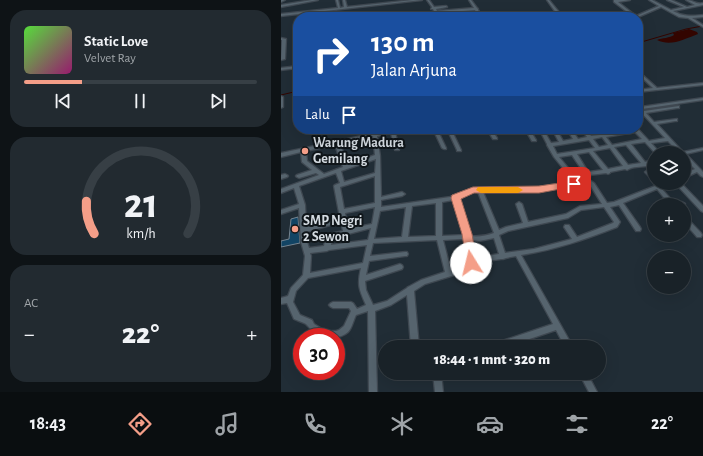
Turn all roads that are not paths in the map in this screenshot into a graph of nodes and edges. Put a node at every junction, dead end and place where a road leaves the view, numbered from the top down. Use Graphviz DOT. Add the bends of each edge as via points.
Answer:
graph roads {
  1 [pos="317,0"];
  2 [pos="337,0"];
  3 [pos="344,0"];
  4 [pos="421,0"];
  5 [pos="428,0"];
  6 [pos="470,0"];
  7 [pos="548,0"];
  8 [pos="614,0"];
  9 [pos="629,0"];
  10 [pos="650,0"];
  11 [pos="668,0"];
  12 [pos="687,0"];
  13 [pos="673,2"];
  14 [pos="293,4"];
  15 [pos="333,4"];
  16 [pos="703,4"];
  17 [pos="661,5"];
  18 [pos="698,5"];
  19 [pos="281,6"];
  20 [pos="446,6"];
  21 [pos="687,7"];
  22 [pos="339,8"];
  23 [pos="346,8"];
  24 [pos="432,8"];
  25 [pos="334,9"];
  26 [pos="477,9"];
  27 [pos="670,11"];
  28 [pos="305,12"];
  29 [pos="435,12"];
  30 [pos="478,12"];
  31 [pos="557,12"];
  32 [pos="630,12"];
  33 [pos="293,13"];
  34 [pos="281,14"];
  35 [pos="643,14"];
  36 [pos="703,16"];
  37 [pos="689,18"];
  38 [pos="702,26"];
  39 [pos="281,39"];
  40 [pos="281,60"];
  41 [pos="293,68"];
  42 [pos="281,69"];
  43 [pos="643,77"];
  44 [pos="703,84"];
  45 [pos="656,89"];
  46 [pos="643,90"];
  47 [pos="281,96"];
  48 [pos="703,99"];
  49 [pos="643,106"];
  50 [pos="281,107"];
  51 [pos="677,107"];
  52 [pos="643,112"];
  53 [pos="675,120"];
  54 [pos="654,123"];
  55 [pos="380,134"];
  56 [pos="394,134"];
  57 [pos="437,134"];
  58 [pos="451,134"];
  59 [pos="492,134"];
  60 [pos="530,134"];
  61 [pos="544,134"];
  62 [pos="557,134"];
  63 [pos="572,134"];
  64 [pos="587,134"];
  65 [pos="614,134"];
  66 [pos="640,134"];
  67 [pos="375,135"];
  68 [pos="351,136"];
  69 [pos="603,136"];
  70 [pos="495,138"];
  71 [pos="590,138"];
  72 [pos="669,139"];
  73 [pos="534,140"];
  74 [pos="576,140"];
  75 [pos="647,141"];
  76 [pos="337,143"];
  77 [pos="562,143"];
  78 [pos="321,144"];
  79 [pos="628,144"];
  80 [pos="549,145"];
  81 [pos="651,146"];
  82 [pos="676,146"];
  83 [pos="611,147"];
  84 [pos="444,148"];
  85 [pos="397,149"];
  86 [pos="598,149"];
  87 [pos="703,149"];
  88 [pos="301,150"];
  89 [pos="459,150"];
  90 [pos="590,150"];
  91 [pos="691,152"];
  92 [pos="574,153"];
  93 [pos="281,155"];
  94 [pos="378,156"];
  95 [pos="556,156"];
  96 [pos="691,163"];
  97 [pos="645,165"];
  98 [pos="346,167"];
  99 [pos="627,168"];
  100 [pos="338,170"];
  101 [pos="698,170"];
  102 [pos="316,171"];
  103 [pos="608,172"];
  104 [pos="691,173"];
  105 [pos="378,174"];
  106 [pos="703,175"];
  107 [pos="299,176"];
  108 [pos="323,176"];
  109 [pos="588,176"];
  110 [pos="341,183"];
  111 [pos="296,185"];
  112 [pos="480,190"];
  113 [pos="648,190"];
  114 [pos="684,190"];
  115 [pos="281,191"];
  116 [pos="402,194"];
  117 [pos="456,198"];
  118 [pos="439,201"];
  119 [pos="620,202"];
  120 [pos="378,204"];
  121 [pos="519,204"];
  122 [pos="303,205"];
  123 [pos="409,205"];
  124 [pos="606,206"];
  125 [pos="703,210"];
  126 [pos="281,212"];
  127 [pos="342,212"];
  128 [pos="343,219"];
  129 [pos="526,224"];
  130 [pos="375,225"];
  131 [pos="691,226"];
  132 [pos="567,227"];
  133 [pos="638,229"];
  134 [pos="304,230"];
  135 [pos="346,232"];
  136 [pos="496,234"];
  137 [pos="699,236"];
  138 [pos="467,237"];
  139 [pos="405,238"];
  140 [pos="439,238"];
  141 [pos="576,240"];
  142 [pos="370,241"];
  143 [pos="327,249"];
  144 [pos="308,251"];
  145 [pos="405,254"];
  146 [pos="518,255"];
  147 [pos="503,257"];
  148 [pos="471,261"];
  149 [pos="365,262"];
  150 [pos="401,267"];
  151 [pos="449,274"];
  152 [pos="306,276"];
  153 [pos="362,279"];
  154 [pos="410,289"];
  155 [pos="290,299"];
  156 [pos="281,301"];
  157 [pos="333,305"];
  158 [pos="371,308"];
  159 [pos="355,312"];
  160 [pos="557,326"];
  161 [pos="414,340"];
  162 [pos="516,340"];
  163 [pos="565,340"];
  164 [pos="438,380"];
  165 [pos="587,380"];
  166 [pos="373,392"];
  167 [pos="439,392"];
  168 [pos="593,392"];
  1 -- 14 [label="street"];
  2 -- 22 [label="street"];
  3 -- 23 [label="street"];
  4 -- 23 [label="street"];
  5 -- 24 [label="street"];
  6 -- 26 [label="street"];
  7 -- 31 [label="street"];
  8 -- 9 [label="street"];
  8 -- 32 [label="street"];
  10 -- 17 [label="street"];
  11 -- 13 [label="street"];
  12 -- 18 [label="street"];
  13 -- 17 [label="street"];
  13 -- 21 [label="street"];
  14 -- 19 [label="street"];
  14 -- 33 [label="street"];
  15 -- 25 [label="street"];
  16 -- 18 [label="street"];
  17 -- 27 [label="street"];
  17 -- 35 [label="street"];
  18 -- 21 [label="street"];
  20 -- 24 [label="street"];
  21 -- 27 [label="street"];
  22 -- 23 [label="street"];
  22 -- 25 [label="street"];
  24 -- 29 [label="street"];
  25 -- 28 [label="street"];
  26 -- 29 [label="street"];
  26 -- 30 [label="street"];
  27 -- 37 [label="street"];
  33 -- 34 [label="street"];
  36 -- 37 [label="street"];
  37 -- 38 [label="street"];
  39 -- 40 [label="street" via="284,39"];
  41 -- 42 [label="street"];
  43 -- 45 [label="street"];
  44 -- 45 [label="street"];
  45 -- 46 [label="street"];
  47 -- 50 [label="street"];
  48 -- 49 [label="street"];
  51 -- 52 [label="street"];
  52 -- 54 [label="street"];
  53 -- 54 [label="street"];
  54 -- 72 [label="street"];
  55 -- 67 [label="street"];
  56 -- 85 [label="street"];
  57 -- 84 [label="street"];
  58 -- 89 [label="street"];
  59 -- 70 [label="street"];
  60 -- 73 [label="street"];
  61 -- 80 [label="street"];
  62 -- 77 [label="street"];
  63 -- 74 [label="street"];
  64 -- 71 [label="street"];
  65 -- 69 [label="street"];
  66 -- 75 [label="street"];
  67 -- 76 [label="street"];
  67 -- 94 [label="street"];
  68 -- 78 [label="street"];
  69 -- 71 [label="street"];
  69 -- 83 [label="street"];
  71 -- 74 [label="street"];
  71 -- 86 [label="street"];
  72 -- 75 [label="street"];
  72 -- 82 [label="street"];
  74 -- 77 [label="street"];
  75 -- 79 [label="street"];
  75 -- 81 [label="street"];
  76 -- 78 [label="street"];
  76 -- 98 [label="street"];
  77 -- 80 [label="street"];
  78 -- 88 [label="street" via="301,147"];
  79 -- 83 [label="street"];
  79 -- 97 [label="street"];
  80 -- 95 [label="street"];
  83 -- 86 [label="street"];
  83 -- 99 [label="street"];
  86 -- 90 [label="street"];
  87 -- 91 [label="street"];
  88 -- 93 [label="street"];
  88 -- 102 [label="street" via="305,162"];
  90 -- 92 [label="street"];
  90 -- 103 [label="street"];
  92 -- 95 [label="street"];
  92 -- 109 [label="street"];
  94 -- 98 [label="street"];
  94 -- 105 [label="street"];
  95 -- 109 [label="street" via="573,178"];
  96 -- 101 [label="street"];
  97 -- 99 [label="street"];
  98 -- 100 [label="street"];
  99 -- 103 [label="street"];
  100 -- 108 [label="street"];
  100 -- 110 [label="street"];
  101 -- 104 [label="street"];
  101 -- 106 [label="street"];
  102 -- 107 [label="street"];
  102 -- 108 [label="street"];
  103 -- 109 [label="street"];
  105 -- 110 [label="street"];
  105 -- 120 [label="street"];
  108 -- 111 [label="street"];
  110 -- 127 [label="street" via="337,186"];
  111 -- 115 [label="street"];
  111 -- 122 [label="street"];
  112 -- 117 [label="street" via="469,191"];
  112 -- 124 [label="street" via="539,190 588,181"];
  112 -- 136 [label="street"];
  113 -- 119 [label="street"];
  114 -- 125 [label="street"];
  116 -- 120 [label="street"];
  117 -- 118 [label="street"];
  117 -- 138 [label="street"];
  118 -- 123 [label="street"];
  118 -- 140 [label="street"];
  119 -- 124 [label="street"];
  119 -- 133 [label="street"];
  120 -- 123 [label="street"];
  120 -- 127 [label="street"];
  120 -- 130 [label="street"];
  121 -- 129 [label="street"];
  122 -- 126 [label="street"];
  122 -- 134 [label="street"];
  123 -- 139 [label="street"];
  124 -- 129 [label="street" via="581,208 567,216"];
  124 -- 141 [label="street" via="617,224"];
  127 -- 128 [label="street"];
  128 -- 134 [label="street"];
  128 -- 135 [label="street"];
  129 -- 136 [label="street"];
  130 -- 135 [label="street"];
  130 -- 142 [label="street"];
  131 -- 137 [label="street"];
  132 -- 141 [label="street"];
  134 -- 144 [label="street" via="304,242"];
  135 -- 143 [label="street" via="329,238"];
  136 -- 138 [label="street" via="479,239"];
  136 -- 147 [label="street"];
  138 -- 140 [label="street"];
  138 -- 148 [label="street"];
  139 -- 140 [label="street"];
  139 -- 142 [label="street"];
  140 -- 151 [label="street"];
  141 -- 146 [label="street"];
  142 -- 143 [label="street"];
  142 -- 149 [label="street"];
  143 -- 144 [label="street"];
  144 -- 152 [label="street"];
  145 -- 149 [label="street"];
  146 -- 147 [label="street"];
  146 -- 160 [label="street"];
  147 -- 148 [label="street"];
  148 -- 151 [label="street" via="468,267"];
  149 -- 152 [label="street"];
  149 -- 153 [label="street"];
  150 -- 153 [label="street"];
  151 -- 154 [label="street"];
  152 -- 155 [label="street" via="295,287"];
  153 -- 158 [label="street" via="363,290"];
  154 -- 158 [label="street" via="389,302"];
  154 -- 161 [label="street"];
  155 -- 156 [label="street"];
  155 -- 159 [label="street" via="297,317 308,321 321,333 342,332"];
  157 -- 159 [label="street" via="351,305"];
  158 -- 159 [label="street"];
  158 -- 166 [label="street"];
  160 -- 162 [label="street"];
  160 -- 163 [label="street"];
  164 -- 167 [label="street"];
  165 -- 168 [label="street"];
}
